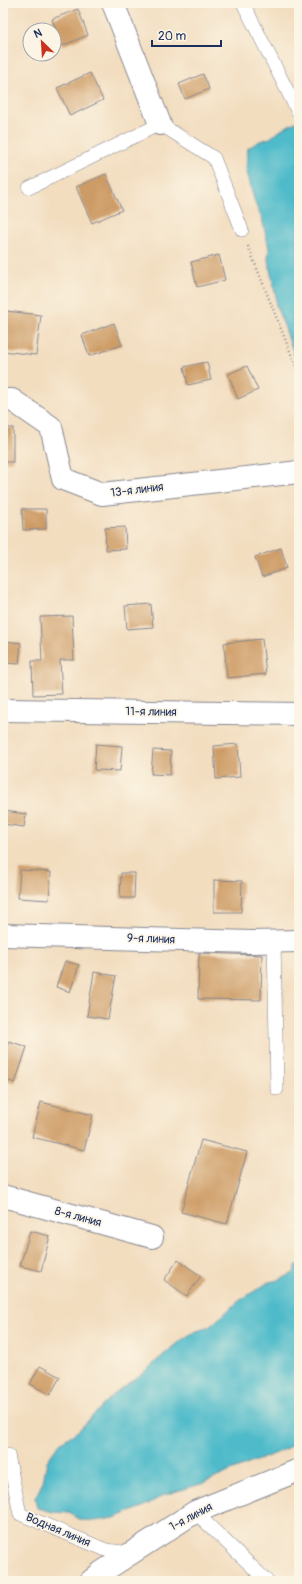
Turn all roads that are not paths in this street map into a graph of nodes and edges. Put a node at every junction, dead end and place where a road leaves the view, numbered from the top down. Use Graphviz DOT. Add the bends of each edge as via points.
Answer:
graph roads {
  1 [pos="113,3"];
  2 [pos="244,3"];
  3 [pos="297,110"];
  4 [pos="160,124"];
  5 [pos="29,188"];
  6 [pos="242,230"];
  7 [pos="3,400"];
  8 [pos="299,472"];
  9 [pos="3,710"];
  10 [pos="299,714"];
  11 [pos="3,935"];
  12 [pos="299,940"];
  13 [pos="274,941"];
  14 [pos="277,1090"];
  15 [pos="3,1196"];
  16 [pos="152,1237"];
  17 [pos="8,1455"];
  18 [pos="299,1470"];
  19 [pos="195,1512"];
  20 [pos="131,1553"];
  21 [pos="91,1581"];
  22 [pos="267,1581"];
  1 -- 4 [label="street"];
  2 -- 3 [label="lane"];
  4 -- 5 [label="lane"];
  4 -- 6 [label="lane" via="214,158"];
  7 -- 8 [label="street, 13-я линия" via="12,400 51,427 62,479 102,494"];
  9 -- 10 [label="street, 11-я линия"];
  11 -- 13 [label="street, 9-я линия"];
  12 -- 13 [label="street, 9-я линия"];
  13 -- 14 [label="lane"];
  15 -- 16 [label="street, 8-я линия"];
  17 -- 20 [label="lane, Водная линия" via="20,1514 106,1550"];
  18 -- 19 [label="street, 1-я линия"];
  19 -- 20 [label="street, 1-я линия"];
  19 -- 22 [label="lane"];
  20 -- 21 [label="street, 1-я линия"];
}
